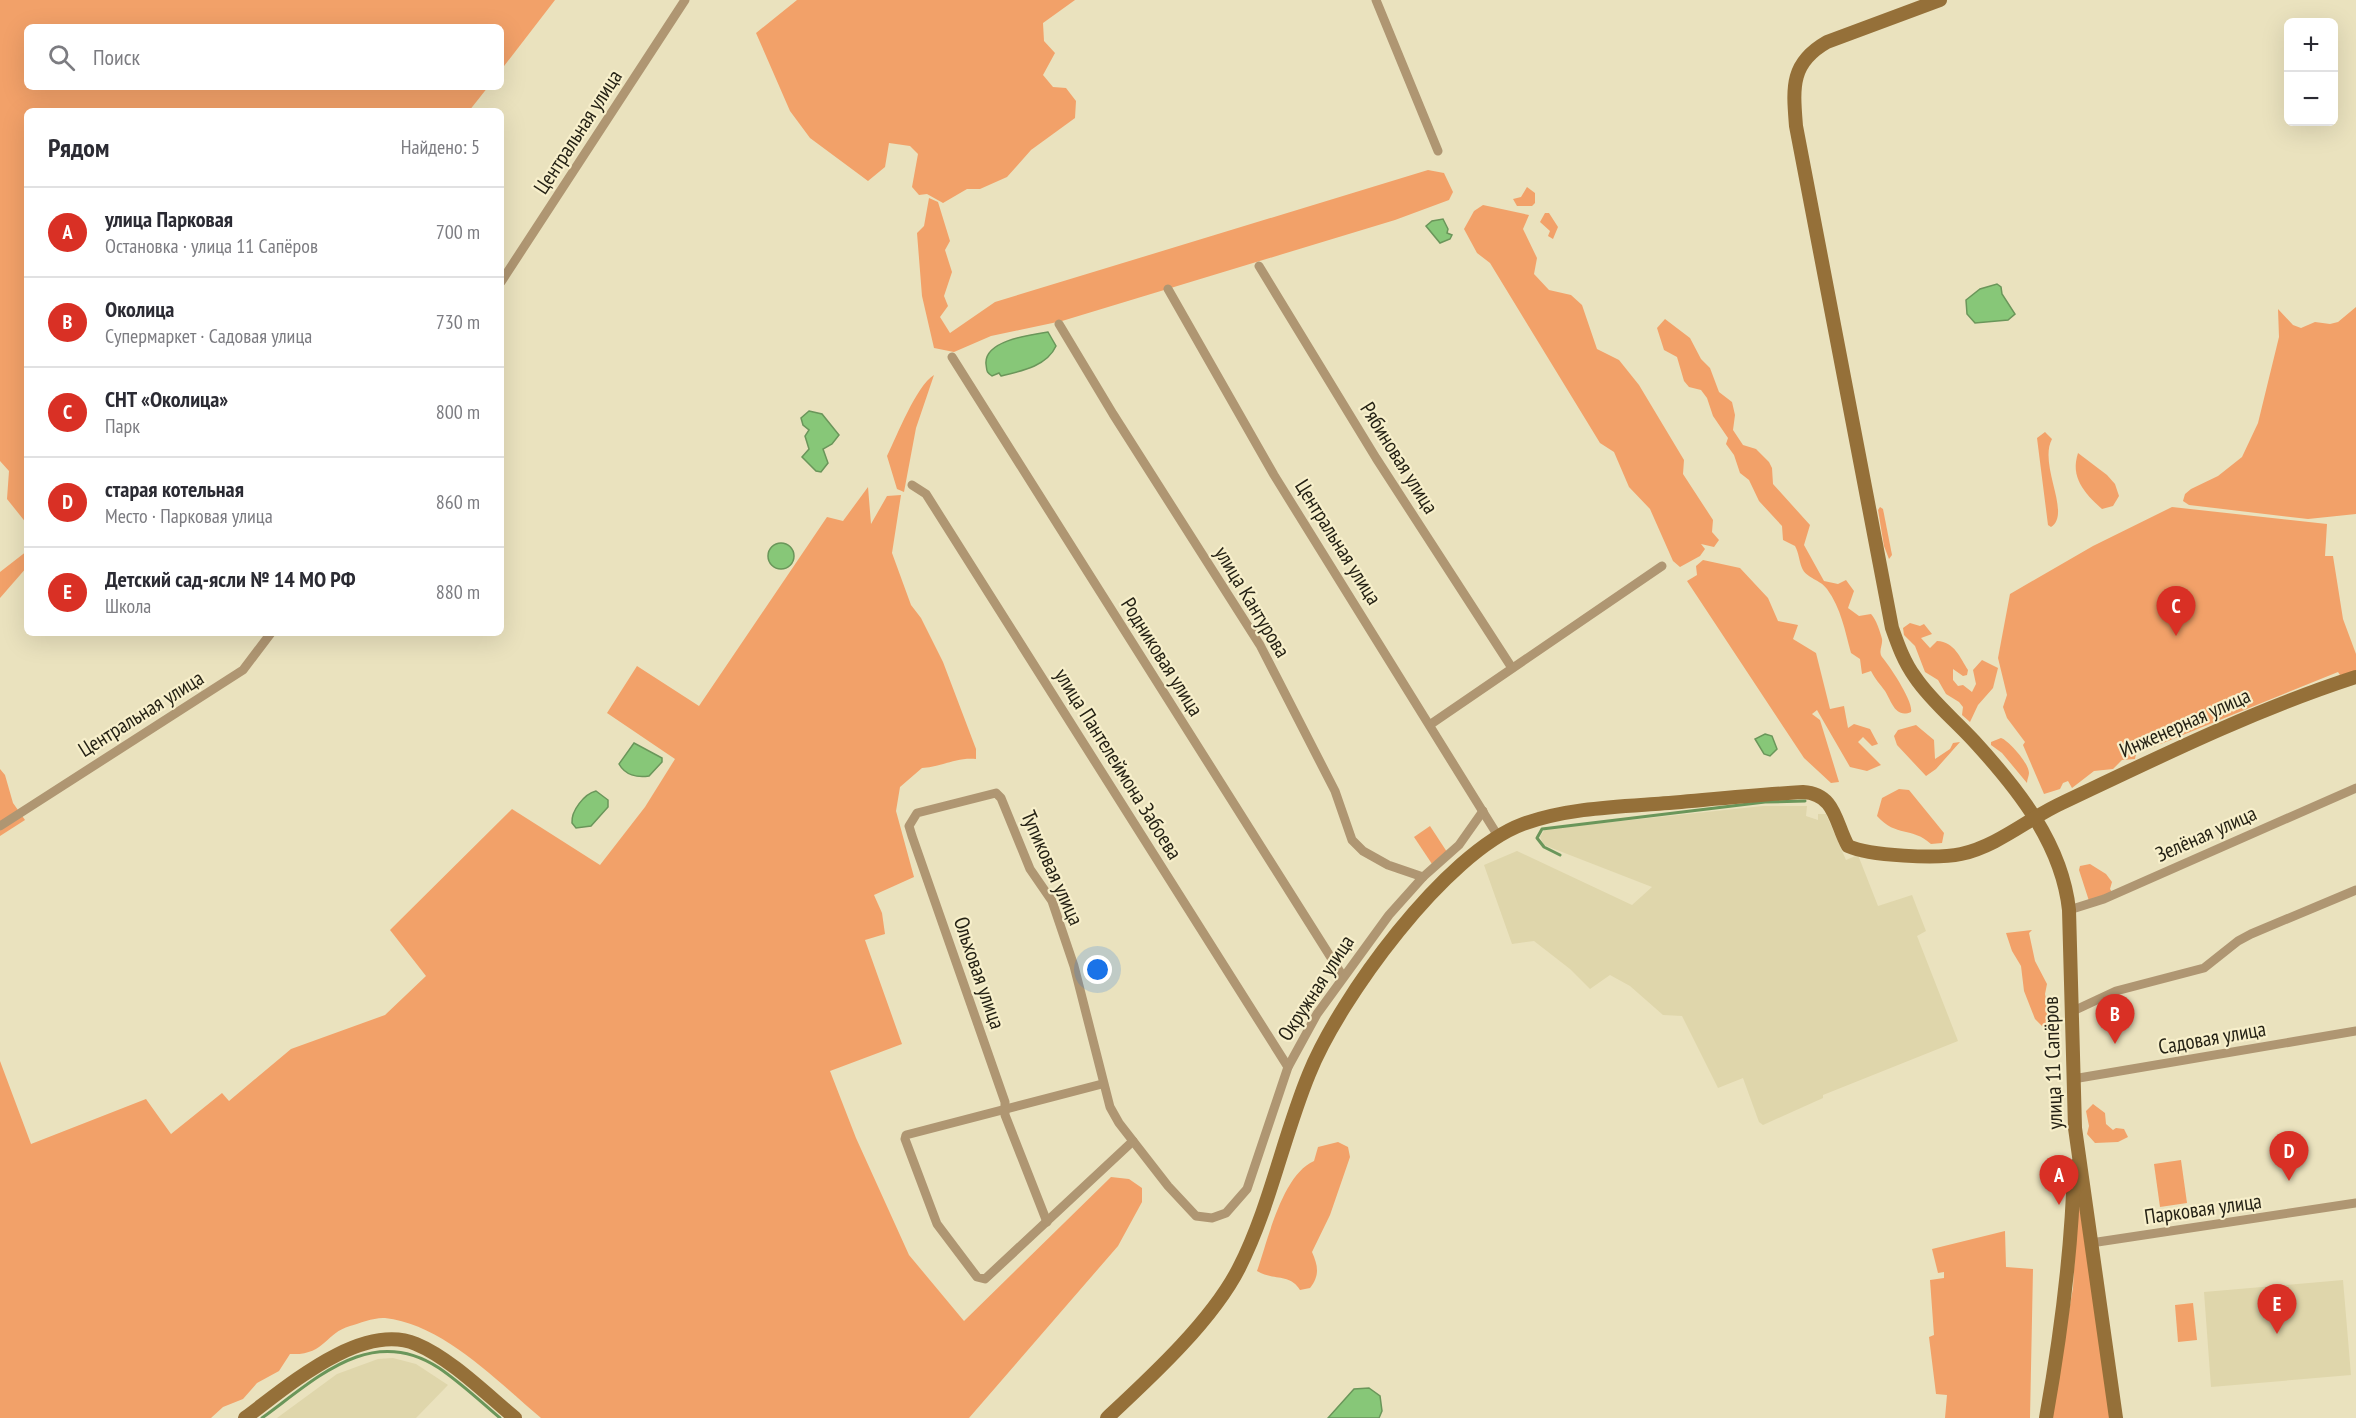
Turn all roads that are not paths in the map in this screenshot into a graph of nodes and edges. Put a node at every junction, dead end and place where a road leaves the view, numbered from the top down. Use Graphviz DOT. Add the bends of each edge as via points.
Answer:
graph roads {
  1 [pos="685,0"];
  2 [pos="1376,0"];
  3 [pos="1940,0"];
  4 [pos="1438,152"];
  5 [pos="1259,266"];
  6 [pos="504,277"];
  7 [pos="1168,289"];
  8 [pos="1059,324"];
  9 [pos="952,357"];
  10 [pos="912,485"];
  11 [pos="1662,566"];
  12 [pos="269,636"];
  13 [pos="1512,668"];
  14 [pos="2356,677"];
  15 [pos="1431,724"];
  16 [pos="2356,788"];
  17 [pos="996,793"];
  18 [pos="1483,811"];
  19 [pos="2035,819"];
  20 [pos="0,826"];
  21 [pos="1498,836"];
  22 [pos="1423,877"];
  23 [pos="2356,890"];
  24 [pos="2069,910"];
  25 [pos="1342,975"];
  26 [pos="2071,1012"];
  27 [pos="2356,1031"];
  28 [pos="1288,1068"];
  29 [pos="2073,1079"];
  30 [pos="1102,1084"];
  31 [pos="1005,1108"];
  32 [pos="2075,1128"];
  33 [pos="1133,1141"];
  34 [pos="2356,1203"];
  35 [pos="1226,1213"];
  36 [pos="1047,1222"];
  37 [pos="2091,1243"];
  38 [pos="245,1418"];
  39 [pos="515,1418"];
  40 [pos="1107,1418"];
  41 [pos="2046,1418"];
  42 [pos="2116,1418"];
  1 -- 6 [label="street, Центральная улица"];
  2 -- 4 [label="street"];
  3 -- 19 [label="street, улица 11 Сапёров" via="1815,50 1794,82 1796,126 1892,628 1916,679 1999,769"];
  5 -- 13 [label="street, Рябиновая улица" via="1376,458"];
  7 -- 15 [label="street, Центральная улица" via="1274,475"];
  8 -- 22 [label="street, улица Кантурова" via="1260,645 1335,791 1352,840 1388,865"];
  9 -- 25 [label="street, Родниковая улица"];
  10 -- 28 [label="street, улица Пантелеймона Забоева" via="926,494"];
  11 -- 13 [label="street"];
  12 -- 20 [label="street, Центральная улица" via="243,670"];
  13 -- 15 [label="street"];
  14 -- 19 [label="street, Инженерная улица" via="2223,727"];
  15 -- 18 [label="street, Центральная улица"];
  16 -- 24 [label="street, Зелёная улица"];
  17 -- 30 [label="street, Тупиковая улица" via="1029,869 1052,901 1074,966"];
  17 -- 31 [label="street, Ольховая улица" via="916,813 909,826"];
  18 -- 21 [label="street, Центральная улица"];
  18 -- 22 [label="street, Окружная улица" via="1459,845"];
  19 -- 21 [label="street, Инженерная улица" via="1960,854 1858,851 1848,846 1833,808 1814,793 1803,792 1592,809 1523,824"];
  19 -- 24 [label="street, улица 11 Сапёров" via="2060,866"];
  21 -- 40 [label="street, Инженерная улица" via="1430,895 1360,981 1310,1072 1238,1270 1220,1299 1176,1349"];
  22 -- 25 [label="street, Окружная улица"];
  23 -- 26 [label="street" via="2251,934 2204,968 2116,991"];
  24 -- 26 [label="street, улица 11 Сапёров"];
  25 -- 28 [label="street, Окружная улица"];
  26 -- 29 [label="street, улица 11 Сапёров"];
  27 -- 29 [label="street, Садовая улица"];
  28 -- 35 [label="street, Окружная улица" via="1247,1189"];
  29 -- 32 [label="street, улица 11 Сапёров"];
  30 -- 31 [label="street"];
  30 -- 33 [label="street, Тупиковая улица" via="1115,1117"];
  31 -- 36 [label="street, Ольховая улица"];
  31 -- 36 [label="street" via="912,1132 905,1139 937,1224 977,1277 985,1279"];
  32 -- 37 [label="street, улица 11 Сапёров"];
  32 -- 41 [label="street" via="2071,1246"];
  33 -- 35 [label="street, Тупиковая улица" via="1196,1216 1212,1218"];
  33 -- 36 [label="street"];
  34 -- 37 [label="street, Парковая улица"];
  37 -- 42 [label="street, улица 11 Сапёров"];
  38 -- 39 [label="street" via="328,1360 362,1345 393,1339 414,1343 435,1354"];
}
